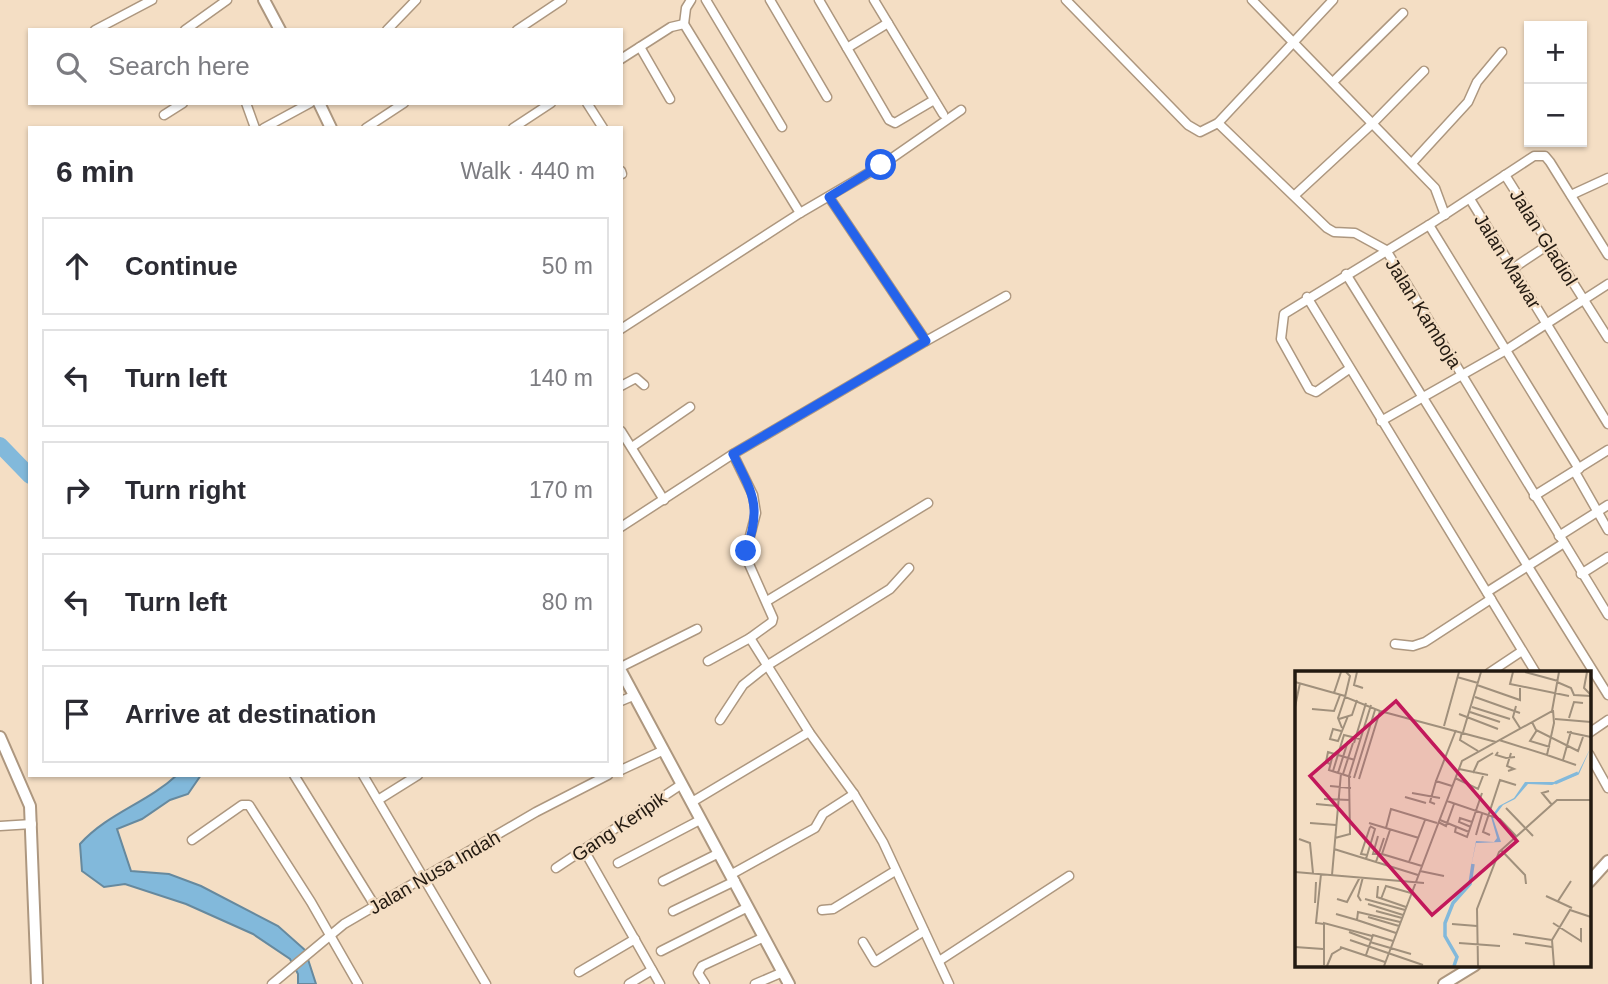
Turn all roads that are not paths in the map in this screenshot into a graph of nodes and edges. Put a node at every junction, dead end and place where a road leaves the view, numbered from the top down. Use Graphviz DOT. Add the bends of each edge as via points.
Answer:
graph roads {
  1 [pos="152,0"];
  2 [pos="227,0"];
  3 [pos="264,0"];
  4 [pos="416,0"];
  5 [pos="562,0"];
  6 [pos="691,0"];
  7 [pos="706,0"];
  8 [pos="770,0"];
  9 [pos="819,0"];
  10 [pos="874,0"];
  11 [pos="1066,0"];
  12 [pos="1333,0"];
  13 [pos="1254,1"];
  14 [pos="1403,13"];
  15 [pos="888,23"];
  16 [pos="684,24"];
  17 [pos="99,28"];
  18 [pos="188,28"];
  19 [pos="279,28"];
  20 [pos="389,28"];
  21 [pos="520,28"];
  22 [pos="1293,41"];
  23 [pos="640,47"];
  24 [pos="848,48"];
  25 [pos="1502,52"];
  26 [pos="623,58"];
  27 [pos="1424,71"];
  28 [pos="1333,82"];
  29 [pos="827,97"];
  30 [pos="670,99"];
  31 [pos="934,100"];
  32 [pos="180,105"];
  33 [pos="247,105"];
  34 [pos="306,105"];
  35 [pos="320,105"];
  36 [pos="401,105"];
  37 [pos="548,105"];
  38 [pos="588,105"];
  39 [pos="961,110"];
  40 [pos="943,114"];
  41 [pos="164,115"];
  42 [pos="1374,122"];
  43 [pos="1217,123"];
  44 [pos="254,126"];
  45 [pos="268,126"];
  46 [pos="330,126"];
  47 [pos="369,126"];
  48 [pos="516,126"];
  49 [pos="602,126"];
  50 [pos="782,127"];
  51 [pos="1412,163"];
  52 [pos="1505,175"];
  53 [pos="1608,178"];
  54 [pos="1295,195"];
  55 [pos="1570,195"];
  56 [pos="829,197"];
  57 [pos="1469,198"];
  58 [pos="800,213"];
  59 [pos="1445,215"];
  60 [pos="1429,225"];
  61 [pos="1548,245"];
  62 [pos="1386,250"];
  63 [pos="1608,255"];
  64 [pos="1512,269"];
  65 [pos="1346,274"];
  66 [pos="1608,284"];
  67 [pos="1006,296"];
  68 [pos="1307,297"];
  69 [pos="1583,299"];
  70 [pos="1547,323"];
  71 [pos="623,328"];
  72 [pos="1608,338"];
  73 [pos="926,341"];
  74 [pos="1506,350"];
  75 [pos="1349,369"];
  76 [pos="1463,375"];
  77 [pos="623,385"];
  78 [pos="644,385"];
  79 [pos="1421,398"];
  80 [pos="690,407"];
  81 [pos="1381,421"];
  82 [pos="1608,424"];
  83 [pos="623,434"];
  84 [pos="632,447"];
  85 [pos="1608,450"];
  86 [pos="733,454"];
  87 [pos="1577,471"];
  88 [pos="1534,496"];
  89 [pos="664,500"];
  90 [pos="928,503"];
  91 [pos="1608,505"];
  92 [pos="1597,512"];
  93 [pos="623,526"];
  94 [pos="1608,530"];
  95 [pos="1561,540"];
  96 [pos="1608,557"];
  97 [pos="1526,567"];
  98 [pos="909,568"];
  99 [pos="1581,574"];
  100 [pos="1489,596"];
  101 [pos="767,601"];
  102 [pos="1607,611"];
  103 [pos="697,629"];
  104 [pos="750,638"];
  105 [pos="1395,644"];
  106 [pos="1522,651"];
  107 [pos="708,661"];
  108 [pos="768,665"];
  109 [pos="623,668"];
  110 [pos="1492,671"];
  111 [pos="1535,671"];
  112 [pos="623,674"];
  113 [pos="1608,695"];
  114 [pos="633,696"];
  115 [pos="623,700"];
  116 [pos="720,720"];
  117 [pos="1608,720"];
  118 [pos="809,732"];
  119 [pos="1590,732"];
  120 [pos="0,737"];
  121 [pos="664,750"];
  122 [pos="1590,756"];
  123 [pos="623,769"];
  124 [pos="295,777"];
  125 [pos="364,777"];
  126 [pos="415,777"];
  127 [pos="597,777"];
  128 [pos="682,784"];
  129 [pos="1608,788"];
  130 [pos="854,794"];
  131 [pos="378,800"];
  132 [pos="692,802"];
  133 [pos="700,820"];
  134 [pos="32,824"];
  135 [pos="0,826"];
  136 [pos="192,840"];
  137 [pos="584,850"];
  138 [pos="719,853"];
  139 [pos="1608,861"];
  140 [pos="618,863"];
  141 [pos="556,868"];
  142 [pos="895,871"];
  143 [pos="1069,876"];
  144 [pos="734,877"];
  145 [pos="423,879"];
  146 [pos="663,881"];
  147 [pos="1590,881"];
  148 [pos="375,906"];
  149 [pos="748,907"];
  150 [pos="822,910"];
  151 [pos="673,911"];
  152 [pos="924,931"];
  153 [pos="764,937"];
  154 [pos="325,938"];
  155 [pos="635,939"];
  156 [pos="863,942"];
  157 [pos="661,951"];
  158 [pos="939,961"];
  159 [pos="1472,967"];
  160 [pos="652,970"];
  161 [pos="579,972"];
  162 [pos="783,972"];
  163 [pos="275,982"];
  164 [pos="37,984"];
  165 [pos="358,984"];
  166 [pos="486,984"];
  167 [pos="629,984"];
  168 [pos="660,984"];
  169 [pos="705,984"];
  170 [pos="755,984"];
  171 [pos="789,984"];
  172 [pos="949,984"];
  173 [pos="1444,984"];
  1 -- 17 [label="street"];
  2 -- 18 [label="street"];
  3 -- 19 [label="main road"];
  4 -- 20 [label="street"];
  5 -- 21 [label="street"];
  6 -- 16 [label="street" via="685,8"];
  7 -- 50 [label="street"];
  8 -- 29 [label="street"];
  9 -- 24 [label="street"];
  10 -- 15 [label="street"];
  11 -- 43 [label="street" via="1188,125 1200,132"];
  12 -- 22 [label="street"];
  13 -- 22 [label="street"];
  14 -- 28 [label="street"];
  15 -- 24 [label="street"];
  15 -- 31 [label="street"];
  16 -- 23 [label="street"];
  16 -- 58 [label="street"];
  22 -- 28 [label="street"];
  22 -- 43 [label="street"];
  23 -- 26 [label="street"];
  23 -- 30 [label="street"];
  24 -- 31 [label="street" via="889,120 895,123"];
  25 -- 51 [label="street" via="1476,82 1468,102"];
  27 -- 42 [label="street"];
  28 -- 42 [label="street"];
  31 -- 40 [label="street"];
  32 -- 41 [label="street"];
  33 -- 44 [label="street"];
  34 -- 45 [label="street"];
  35 -- 46 [label="main road"];
  36 -- 47 [label="street"];
  37 -- 48 [label="street"];
  38 -- 49 [label="street"];
  39 -- 56 [label="street"];
  42 -- 51 [label="street"];
  42 -- 54 [label="street"];
  43 -- 54 [label="street"];
  51 -- 59 [label="street" via="1435,188"];
  52 -- 55 [label="street" via="1534,156 1545,156"];
  52 -- 57 [label="street"];
  52 -- 61 [label="street, Jalan Gladiol"];
  53 -- 55 [label="street"];
  54 -- 62 [label="street" via="1327,228 1355,233"];
  55 -- 63 [label="street"];
  56 -- 58 [label="street"];
  56 -- 73 [label="street"];
  57 -- 59 [label="street"];
  57 -- 64 [label="street, Jalan Mawar"];
  58 -- 71 [label="street"];
  59 -- 60 [label="street"];
  60 -- 62 [label="street"];
  60 -- 74 [label="street"];
  61 -- 64 [label="street"];
  61 -- 69 [label="street, Jalan Gladiol"];
  62 -- 65 [label="street"];
  62 -- 76 [label="street, Jalan Kamboja"];
  64 -- 70 [label="street, Jalan Mawar"];
  65 -- 68 [label="street"];
  65 -- 79 [label="street"];
  66 -- 69 [label="street"];
  67 -- 73 [label="street"];
  68 -- 75 [label="street"];
  68 -- 75 [label="street" via="1284,314 1280,333 1309,390 1316,392"];
  69 -- 70 [label="street"];
  69 -- 72 [label="street, Jalan Gladiol"];
  70 -- 74 [label="street"];
  70 -- 82 [label="street, Jalan Mawar"];
  73 -- 86 [label="street"];
  74 -- 76 [label="street"];
  74 -- 87 [label="street"];
  75 -- 81 [label="street"];
  76 -- 79 [label="street"];
  76 -- 88 [label="street, Jalan Kamboja"];
  77 -- 78 [label="street" via="636,378"];
  79 -- 81 [label="street"];
  79 -- 97 [label="street"];
  80 -- 84 [label="street"];
  81 -- 100 [label="street"];
  83 -- 84 [label="street"];
  84 -- 89 [label="street"];
  85 -- 87 [label="street"];
  86 -- 89 [label="street"];
  86 -- 101 [label="street" via="755,506 756,520 745,555"];
  87 -- 88 [label="street"];
  87 -- 92 [label="street"];
  88 -- 95 [label="street, Jalan Kamboja"];
  89 -- 93 [label="street"];
  90 -- 101 [label="street"];
  91 -- 92 [label="street"];
  92 -- 94 [label="street"];
  92 -- 95 [label="street"];
  95 -- 97 [label="street"];
  95 -- 99 [label="street, Jalan Kamboja"];
  96 -- 99 [label="street"];
  97 -- 100 [label="street"];
  97 -- 113 [label="street"];
  98 -- 108 [label="street" via="890,589"];
  99 -- 102 [label="street, Jalan Kamboja"];
  100 -- 105 [label="street" via="1425,642"];
  100 -- 106 [label="street"];
  101 -- 104 [label="street" via="772,622"];
  103 -- 109 [label="street"];
  104 -- 107 [label="street"];
  104 -- 108 [label="street"];
  106 -- 110 [label="street"];
  106 -- 111 [label="street"];
  108 -- 116 [label="street" via="743,685"];
  108 -- 118 [label="street"];
  112 -- 114 [label="main road"];
  114 -- 115 [label="street"];
  114 -- 121 [label="main road"];
  117 -- 119 [label="street"];
  118 -- 130 [label="street"];
  118 -- 132 [label="street"];
  120 -- 134 [label="main road" via="24,790"];
  121 -- 123 [label="street"];
  121 -- 128 [label="main road"];
  122 -- 129 [label="street"];
  124 -- 148 [label="street"];
  125 -- 131 [label="street"];
  126 -- 131 [label="street"];
  127 -- 145 [label="street, Jalan Nusa Indah"];
  128 -- 132 [label="main road"];
  128 -- 137 [label="street, Gang Keripik"];
  130 -- 142 [label="street"];
  130 -- 144 [label="street" via="823,814 815,828"];
  131 -- 145 [label="street"];
  132 -- 133 [label="main road"];
  133 -- 138 [label="main road"];
  133 -- 140 [label="street"];
  134 -- 135 [label="street"];
  134 -- 164 [label="main road"];
  136 -- 154 [label="street" via="242,805 249,805"];
  137 -- 141 [label="street, Gang Keripik"];
  137 -- 155 [label="street"];
  138 -- 144 [label="main road"];
  138 -- 146 [label="street"];
  139 -- 147 [label="main road"];
  142 -- 150 [label="street" via="833,909"];
  142 -- 152 [label="street"];
  143 -- 158 [label="street"];
  144 -- 149 [label="main road"];
  144 -- 151 [label="street"];
  145 -- 148 [label="street, Jalan Nusa Indah"];
  145 -- 166 [label="street"];
  148 -- 154 [label="street, Jalan Nusa Indah"];
  149 -- 153 [label="main road"];
  149 -- 157 [label="street"];
  152 -- 156 [label="street" via="875,962"];
  152 -- 158 [label="street"];
  153 -- 162 [label="main road"];
  153 -- 169 [label="street" via="702,967 698,973"];
  154 -- 163 [label="street, Jalan Nusa Indah"];
  154 -- 165 [label="street"];
  155 -- 160 [label="street"];
  155 -- 161 [label="street"];
  158 -- 172 [label="street"];
  159 -- 173 [label="main road"];
  160 -- 167 [label="street"];
  160 -- 168 [label="street"];
  162 -- 170 [label="street"];
  162 -- 171 [label="main road"];
}
